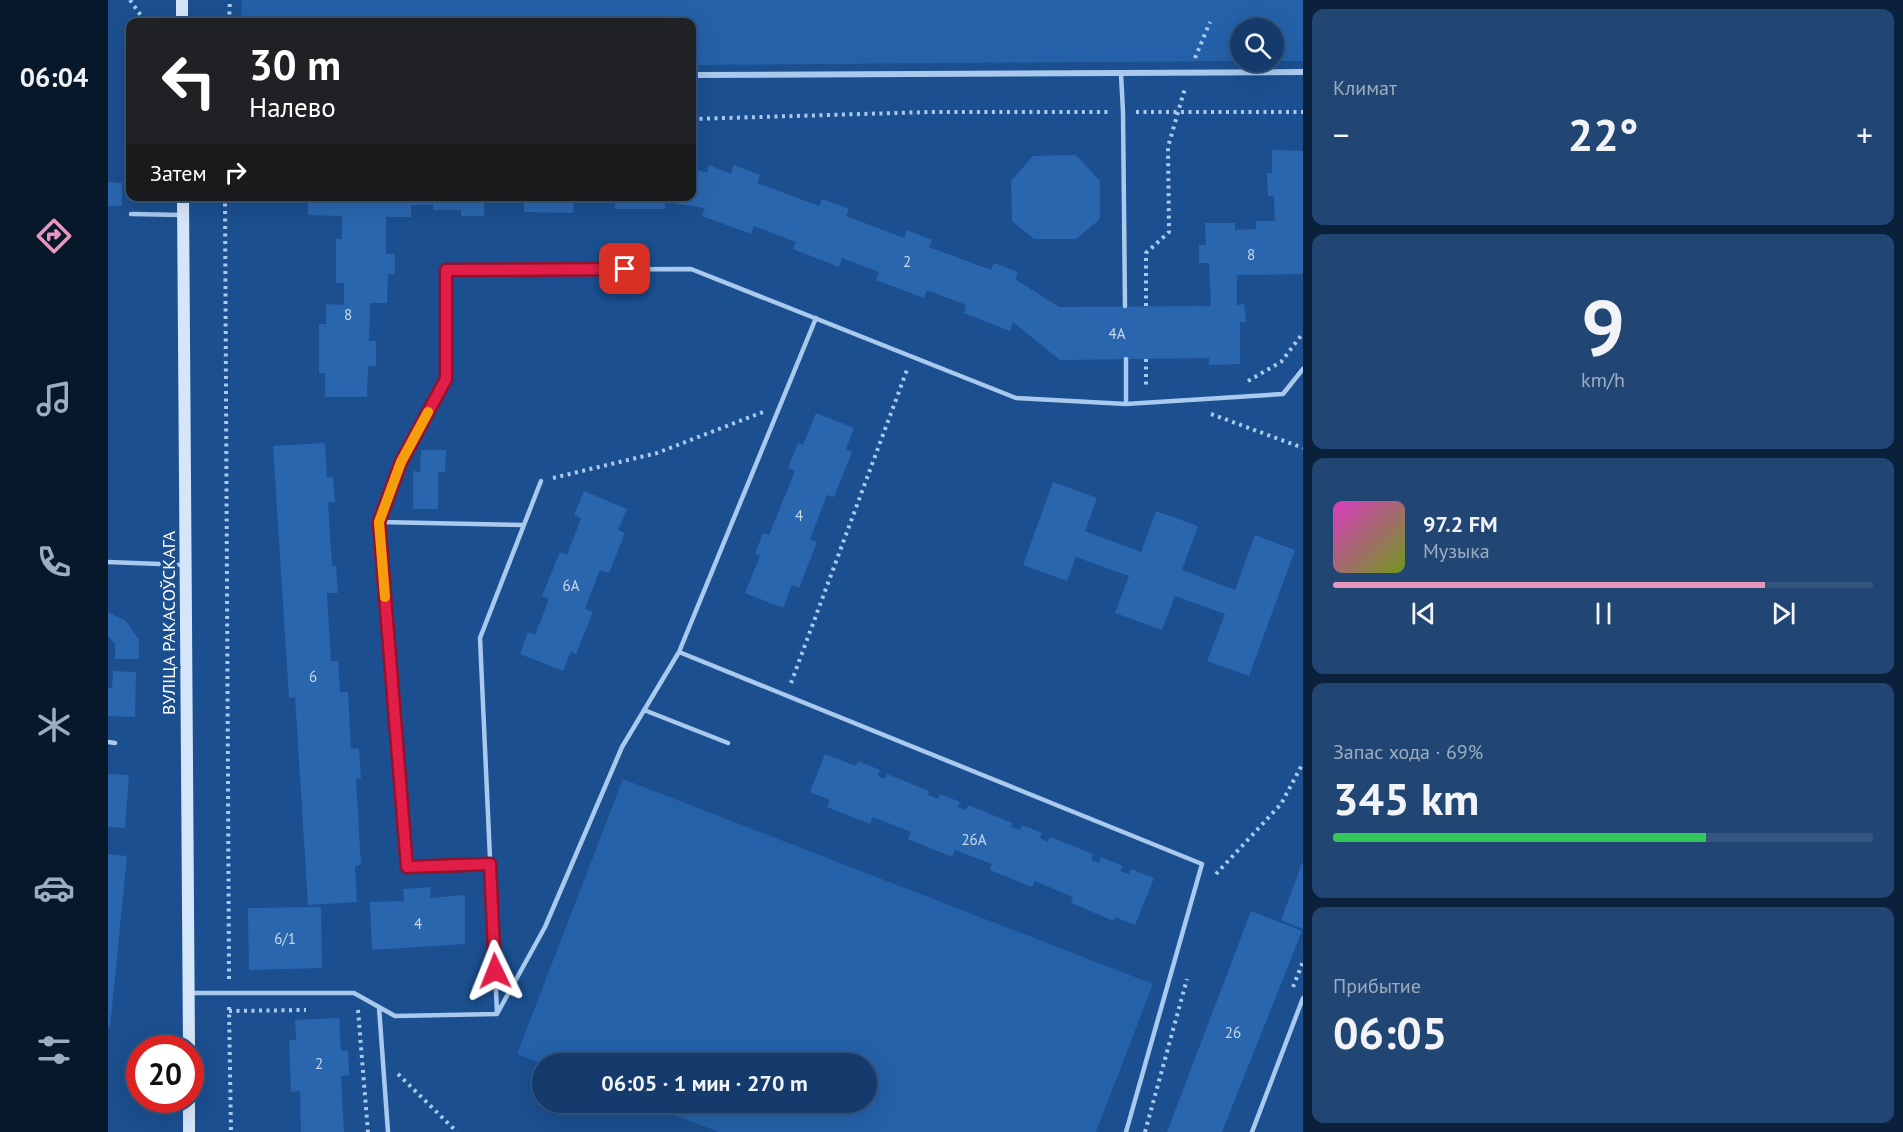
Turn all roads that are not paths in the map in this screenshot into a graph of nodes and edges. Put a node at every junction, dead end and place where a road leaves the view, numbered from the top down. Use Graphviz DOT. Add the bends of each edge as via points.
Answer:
graph roads {
  1 [pos="182,0"];
  2 [pos="182,18"];
  3 [pos="1303,72"];
  4 [pos="1121,74"];
  5 [pos="696,75"];
  6 [pos="183,201"];
  7 [pos="131,214"];
  8 [pos="183,214"];
  9 [pos="1125,306"];
  10 [pos="816,318"];
  11 [pos="1126,359"];
  12 [pos="1303,369"];
  13 [pos="1126,404"];
  14 [pos="541,481"];
  15 [pos="379,522"];
  16 [pos="524,525"];
  17 [pos="108,562"];
  18 [pos="185,565"];
  19 [pos="679,652"];
  20 [pos="644,710"];
  21 [pos="108,742"];
  22 [pos="115,742"];
  23 [pos="728,743"];
  24 [pos="490,864"];
  25 [pos="188,993"];
  26 [pos="1303,998"];
  27 [pos="379,1007"];
  28 [pos="497,1014"];
  29 [pos="189,1035"];
  30 [pos="189,1113"];
  31 [pos="189,1132"];
  32 [pos="388,1132"];
  33 [pos="1127,1132"];
  34 [pos="1252,1132"];
  1 -- 2 [label="main road"];
  3 -- 4 [label="street"];
  4 -- 5 [label="street"];
  4 -- 9 [label="lane"];
  6 -- 8 [label="main road, ВУЛІЦА РАКАСОЎСКАГА"];
  7 -- 8 [label="lane"];
  8 -- 18 [label="main road, ВУЛІЦА РАКАСОЎСКАГА"];
  10 -- 13 [label="lane" via="1016,398"];
  10 -- 15 [label="lane" via="692,268 446,270 446,379 401,462"];
  10 -- 19 [label="lane"];
  11 -- 13 [label="lane"];
  12 -- 13 [label="lane" via="1282,394"];
  14 -- 16 [label="lane"];
  15 -- 16 [label="lane"];
  15 -- 24 [label="lane" via="407,867"];
  16 -- 24 [label="lane" via="480,638"];
  17 -- 18 [label="lane"];
  18 -- 25 [label="main road, ВУЛІЦА РАКАСОЎСКАГА"];
  19 -- 20 [label="lane"];
  19 -- 33 [label="lane" via="1202,864"];
  20 -- 23 [label="lane"];
  20 -- 28 [label="lane" via="622,747 545,927"];
  21 -- 22 [label="lane"];
  24 -- 28 [label="lane"];
  25 -- 27 [label="lane" via="354,993"];
  25 -- 29 [label="main road, ВУЛІЦА РАКАСОЎСКАГА"];
  26 -- 34 [label="lane"];
  27 -- 28 [label="lane" via="395,1016"];
  27 -- 32 [label="lane"];
  30 -- 31 [label="main road"];
}
